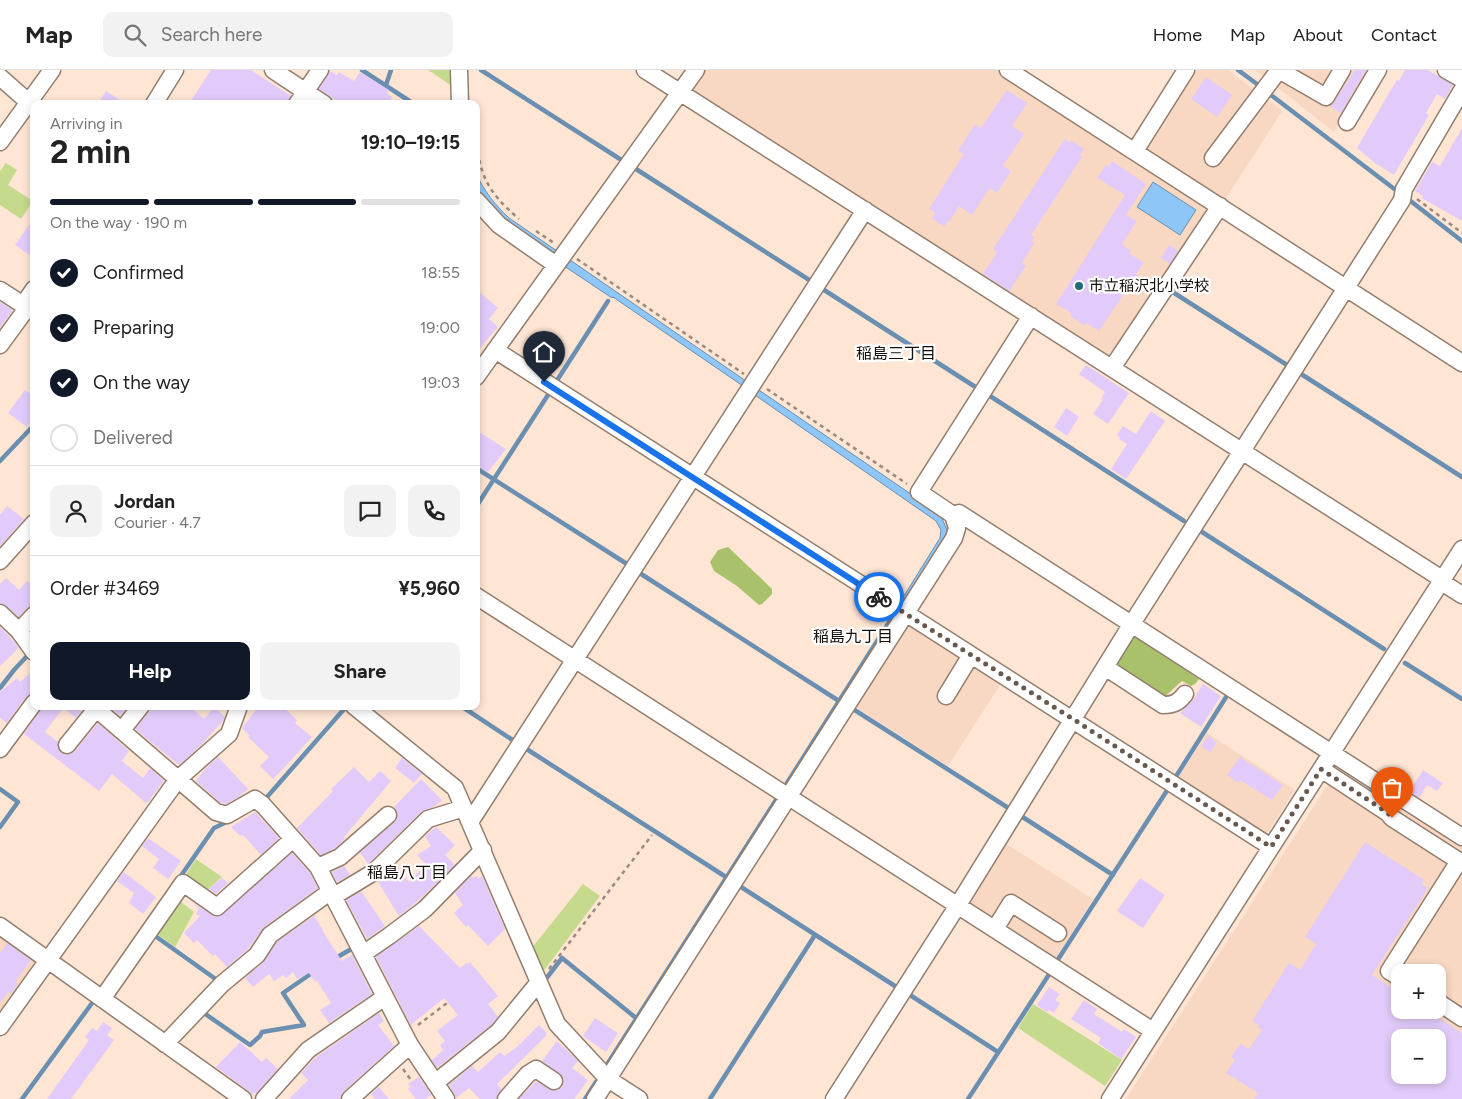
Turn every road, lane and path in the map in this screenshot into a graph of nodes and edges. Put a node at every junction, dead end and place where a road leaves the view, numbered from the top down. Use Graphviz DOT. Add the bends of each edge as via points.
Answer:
graph roads {
  1 [pos="52,70"];
  2 [pos="175,70"];
  3 [pos="272,70"];
  4 [pos="320,70"];
  5 [pos="459,70"];
  6 [pos="645,70"];
  7 [pos="696,70"];
  8 [pos="1008,70"];
  9 [pos="1186,70"];
  10 [pos="1279,70"];
  11 [pos="1342,70"];
  12 [pos="1378,70"];
  13 [pos="1446,70"];
  14 [pos="0,77"];
  15 [pos="1462,79"];
  16 [pos="1462,90"];
  17 [pos="680,92"];
  18 [pos="301,98"];
  19 [pos="34,100"];
  20 [pos="156,100"];
  21 [pos="460,100"];
  22 [pos="30,104"];
  23 [pos="30,106"];
  24 [pos="1348,122"];
  25 [pos="0,142"];
  26 [pos="1135,151"];
  27 [pos="1213,158"];
  28 [pos="480,164"];
  29 [pos="1404,189"];
  30 [pos="480,205"];
  31 [pos="1220,206"];
  32 [pos="865,210"];
  33 [pos="520,221"];
  34 [pos="536,231"];
  35 [pos="1462,233"];
  36 [pos="561,258"];
  37 [pos="1346,288"];
  38 [pos="0,290"];
  39 [pos="28,308"];
  40 [pos="1030,316"];
  41 [pos="0,345"];
  42 [pos="495,350"];
  43 [pos="1462,363"];
  44 [pos="1112,368"];
  45 [pos="480,370"];
  46 [pos="1242,451"];
  47 [pos="692,478"];
  48 [pos="953,515"];
  49 [pos="30,527"];
  50 [pos="1462,549"];
  51 [pos="0,561"];
  52 [pos="1441,580"];
  53 [pos="1462,595"];
  54 [pos="480,599"];
  55 [pos="0,613"];
  56 [pos="905,614"];
  57 [pos="30,619"];
  58 [pos="1131,625"];
  59 [pos="19,631"];
  60 [pos="30,646"];
  61 [pos="971,655"];
  62 [pos="575,660"];
  63 [pos="1105,667"];
  64 [pos="1185,694"];
  65 [pos="946,696"];
  66 [pos="30,708"];
  67 [pos="93,710"];
  68 [pos="97,710"];
  69 [pos="139,710"];
  70 [pos="238,710"];
  71 [pos="359,710"];
  72 [pos="1073,719"];
  73 [pos="122,730"];
  74 [pos="67,745"];
  75 [pos="0,749"];
  76 [pos="1331,752"];
  77 [pos="1321,769"];
  78 [pos="178,780"];
  79 [pos="788,796"];
  80 [pos="388,815"];
  81 [pos="467,815"];
  82 [pos="652,835"];
  83 [pos="1462,837"];
  84 [pos="293,839"];
  85 [pos="1271,847"];
  86 [pos="483,850"];
  87 [pos="318,867"];
  88 [pos="332,894"];
  89 [pos="958,905"];
  90 [pos="0,926"];
  91 [pos="995,929"];
  92 [pos="1058,933"];
  93 [pos="363,954"];
  94 [pos="48,960"];
  95 [pos="1393,964"];
  96 [pos="539,982"];
  97 [pos="385,997"];
  98 [pos="102,999"];
  99 [pos="447,1003"];
  100 [pos="1446,1007"];
  101 [pos="1462,1018"];
  102 [pos="418,1025"];
  103 [pos="0,1027"];
  104 [pos="1154,1031"];
  105 [pos="165,1044"];
  106 [pos="410,1044"];
  107 [pos="608,1079"];
  108 [pos="554,1081"];
  109 [pos="435,1083"];
  110 [pos="243,1099"];
  111 [pos="264,1099"];
  112 [pos="350,1099"];
  113 [pos="446,1099"];
  114 [pos="506,1099"];
  115 [pos="595,1099"];
  116 [pos="639,1099"];
  117 [pos="834,1099"];
  118 [pos="1110,1099"];
  1 -- 19 [label="street"];
  2 -- 20 [label="street"];
  3 -- 18 [label="street"];
  4 -- 18 [label="street"];
  5 -- 21 [label="street"];
  6 -- 17 [label="street"];
  7 -- 17 [label="street"];
  8 -- 26 [label="street"];
  9 -- 26 [label="street"];
  10 -- 11 [label="street" via="1326,97"];
  10 -- 27 [label="street"];
  12 -- 24 [label="street"];
  13 -- 15 [label="street"];
  14 -- 22 [label="street"];
  16 -- 29 [label="street"];
  17 -- 32 [label="street"];
  17 -- 36 [label="street"];
  23 -- 25 [label="street"];
  26 -- 31 [label="street"];
  28 -- 33 [label="path" via="483,176 504,207"];
  29 -- 35 [label="path"];
  29 -- 37 [label="street" via="1402,200"];
  30 -- 36 [label="street" via="510,234"];
  31 -- 37 [label="street"];
  31 -- 44 [label="street"];
  32 -- 40 [label="street"];
  32 -- 47 [label="street"];
  34 -- 36 [label="path"];
  36 -- 42 [label="street"];
  37 -- 43 [label="street"];
  37 -- 46 [label="street"];
  38 -- 39 [label="street"];
  39 -- 41 [label="street"];
  40 -- 44 [label="street"];
  40 -- 48 [label="street" via="919,492"];
  42 -- 45 [label="street"];
  42 -- 47 [label="street"];
  44 -- 46 [label="street"];
  46 -- 52 [label="street"];
  46 -- 58 [label="street"];
  47 -- 56 [label="street"];
  47 -- 62 [label="street"];
  48 -- 56 [label="street" via="957,528 954,538"];
  48 -- 58 [label="street" via="959,513"];
  49 -- 51 [label="street"];
  50 -- 52 [label="street"];
  52 -- 53 [label="street"];
  52 -- 76 [label="street"];
  54 -- 62 [label="street"];
  55 -- 59 [label="street"];
  56 -- 61 [label="street"];
  56 -- 79 [label="street"];
  57 -- 59 [label="street"];
  58 -- 63 [label="street"];
  58 -- 76 [label="street"];
  59 -- 60 [label="street"];
  61 -- 65 [label="street"];
  61 -- 72 [label="street"];
  62 -- 79 [label="street"];
  62 -- 81 [label="street"];
  63 -- 64 [label="street" via="1163,705 1180,701"];
  63 -- 72 [label="street"];
  66 -- 75 [label="street"];
  67 -- 74 [label="street"];
  68 -- 73 [label="street"];
  69 -- 73 [label="street"];
  70 -- 78 [label="street" via="229,734"];
  71 -- 81 [label="street" via="448,781 455,788"];
  72 -- 85 [label="street"];
  72 -- 89 [label="street"];
  73 -- 78 [label="street"];
  76 -- 77 [label="street"];
  76 -- 83 [label="street"];
  77 -- 85 [label="street"];
  77 -- 95 [label="street" via="1459,861"];
  78 -- 84 [label="street" via="216,812 227,815 255,799"];
  78 -- 94 [label="street"];
  79 -- 89 [label="street"];
  79 -- 107 [label="street"];
  80 -- 87 [label="street" via="340,857"];
  81 -- 86 [label="street"];
  81 -- 88 [label="street" via="428,819 374,872"];
  82 -- 96 [label="path"];
  84 -- 87 [label="street"];
  84 -- 98 [label="street" via="217,907 182,883"];
  85 -- 104 [label="street"];
  86 -- 93 [label="street" via="425,909"];
  86 -- 96 [label="street"];
  87 -- 88 [label="street"];
  88 -- 93 [label="street"];
  88 -- 105 [label="street" via="270,936 257,955 222,984"];
  89 -- 91 [label="street"];
  89 -- 117 [label="street"];
  90 -- 94 [label="street"];
  91 -- 92 [label="street" via="1011,903"];
  91 -- 104 [label="street"];
  93 -- 97 [label="street"];
  94 -- 98 [label="street"];
  94 -- 103 [label="street"];
  96 -- 107 [label="street" via="557,1024"];
  96 -- 109 [label="street" via="498,1032"];
  97 -- 106 [label="street"];
  97 -- 111 [label="street" via="308,1050"];
  98 -- 105 [label="street"];
  99 -- 102 [label="path"];
  100 -- 101 [label="street"];
  104 -- 118 [label="street"];
  105 -- 110 [label="street"];
  106 -- 109 [label="street"];
  106 -- 112 [label="street"];
  107 -- 115 [label="street"];
  107 -- 116 [label="street"];
  108 -- 114 [label="street" via="536,1069"];
  109 -- 113 [label="street"];
}
